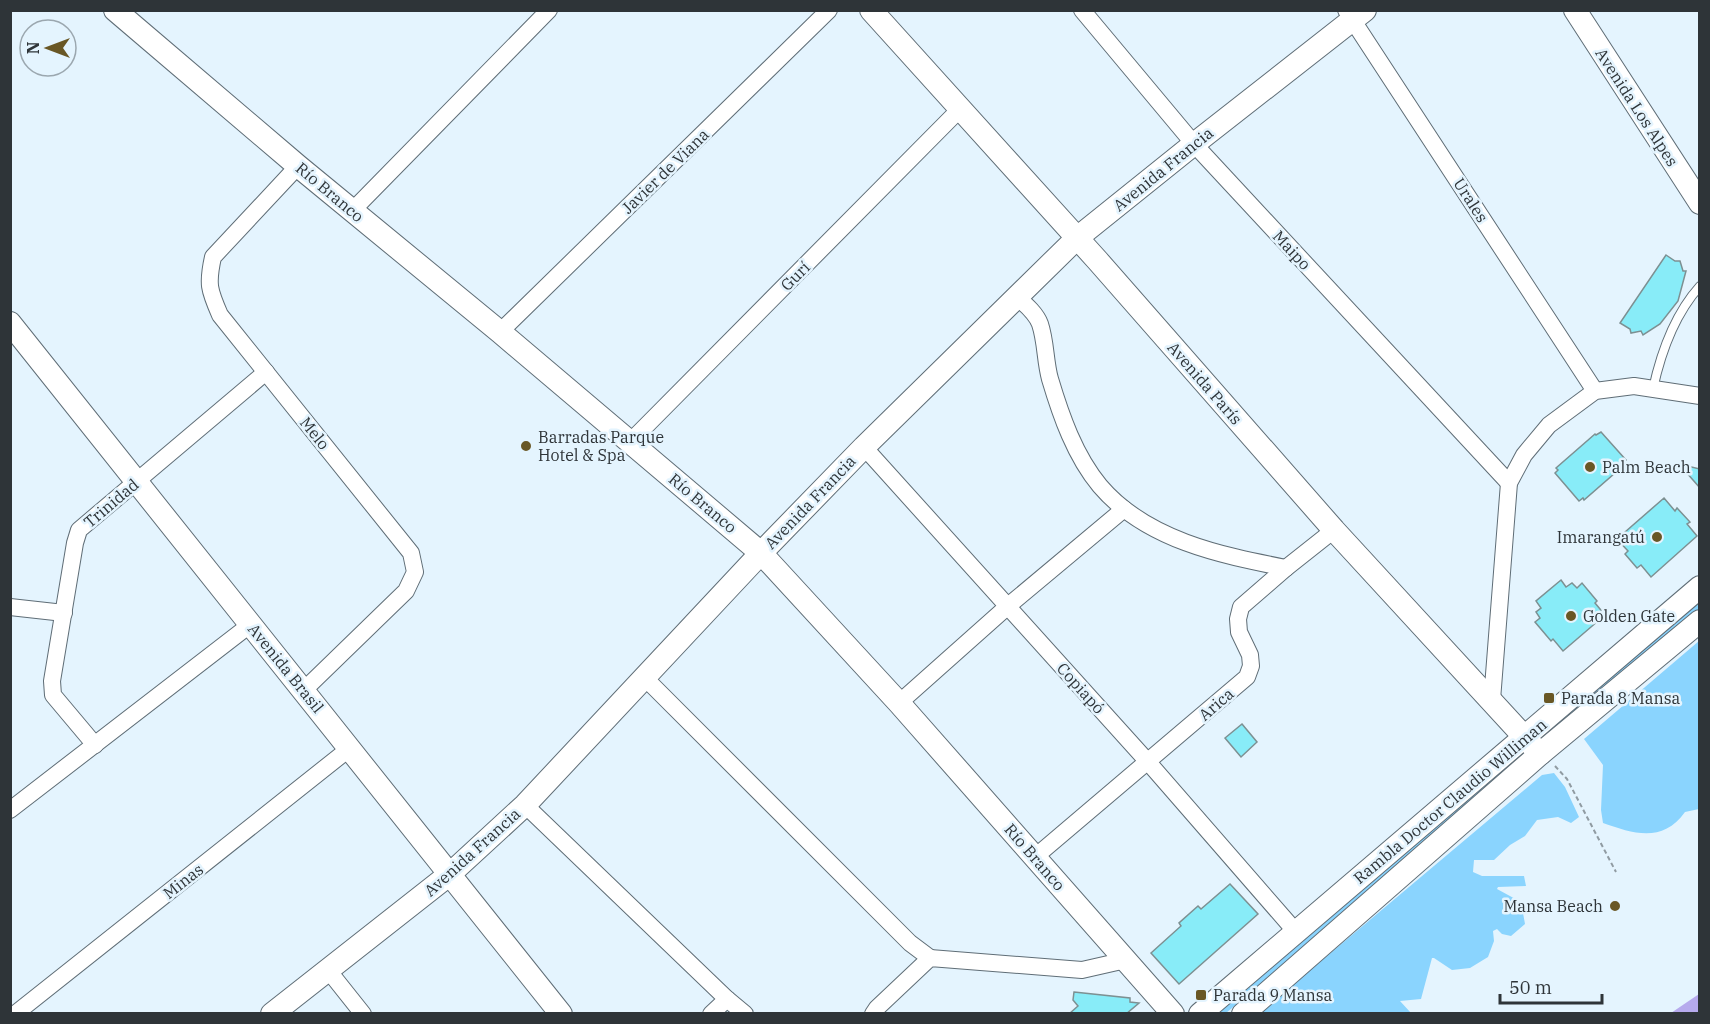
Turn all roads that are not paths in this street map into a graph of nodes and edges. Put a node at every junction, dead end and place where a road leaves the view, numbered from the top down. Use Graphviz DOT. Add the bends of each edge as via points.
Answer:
graph roads {
  1 [pos="115,10"];
  2 [pos="829,10"];
  3 [pos="871,10"];
  4 [pos="1082,10"];
  5 [pos="1575,10"];
  6 [pos="547,11"];
  7 [pos="1355,14"];
  8 [pos="959,110"];
  9 [pos="1194,144"];
  10 [pos="298,166"];
  11 [pos="1700,203"];
  12 [pos="352,211"];
  13 [pos="1077,238"];
  14 [pos="1700,286"];
  15 [pos="1017,297"];
  16 [pos="10,323"];
  17 [pos="500,332"];
  18 [pos="266,372"];
  19 [pos="1653,389"];
  20 [pos="1596,391"];
  21 [pos="1700,396"];
  22 [pos="630,442"];
  23 [pos="864,447"];
  24 [pos="137,482"];
  25 [pos="1509,483"];
  26 [pos="1124,509"];
  27 [pos="1334,530"];
  28 [pos="761,553"];
  29 [pos="1286,568"];
  30 [pos="1700,587"];
  31 [pos="10,606"];
  32 [pos="1008,606"];
  33 [pos="64,613"];
  34 [pos="1700,621"];
  35 [pos="251,624"];
  36 [pos="644,677"];
  37 [pos="304,690"];
  38 [pos="1492,700"];
  39 [pos="899,703"];
  40 [pos="1524,737"];
  41 [pos="95,745"];
  42 [pos="350,748"];
  43 [pos="1540,754"];
  44 [pos="1148,762"];
  45 [pos="525,805"];
  46 [pos="10,810"];
  47 [pos="1035,856"];
  48 [pos="450,874"];
  49 [pos="1296,932"];
  50 [pos="930,958"];
  51 [pos="1126,960"];
  52 [pos="328,970"];
  53 [pos="727,999"];
  54 [pos="15,1014"];
  55 [pos="272,1014"];
  56 [pos="363,1014"];
  57 [pos="561,1014"];
  58 [pos="711,1014"];
  59 [pos="745,1014"];
  60 [pos="873,1014"];
  61 [pos="1173,1014"];
  62 [pos="1200,1014"];
  63 [pos="1243,1014"];
  1 -- 10 [label="street, Río Branco"];
  2 -- 17 [label="street, Javier de Viana"];
  3 -- 8 [label="street, Avenida París"];
  4 -- 9 [label="street, Maipo"];
  5 -- 11 [label="street, Avenida Los Alpes"];
  6 -- 12 [label="street"];
  7 -- 9 [label="street, Avenida Francia"];
  7 -- 20 [label="street, Urales"];
  8 -- 13 [label="street, Avenida París"];
  8 -- 22 [label="street, Gurí"];
  9 -- 13 [label="street, Avenida Francia"];
  9 -- 25 [label="street, Maipo"];
  10 -- 12 [label="street, Río Branco"];
  10 -- 18 [label="street, Melo" via="213,257 208,277 220,315"];
  12 -- 17 [label="street, Río Branco"];
  13 -- 15 [label="street, Avenida Francia"];
  13 -- 27 [label="street, Avenida París"];
  14 -- 19 [label="lane" via="1668,338"];
  15 -- 23 [label="street, Avenida Francia"];
  15 -- 26 [label="street" via="1040,323 1049,376 1061,415 1082,459 1100,486"];
  16 -- 24 [label="street, Avenida Brasil"];
  17 -- 22 [label="street, Río Branco"];
  18 -- 24 [label="street, Trinidad"];
  18 -- 37 [label="street, Melo" via="411,553 415,573 406,591"];
  19 -- 20 [label="street" via="1634,386"];
  19 -- 21 [label="street"];
  20 -- 25 [label="street" via="1550,425 1524,455"];
  22 -- 28 [label="street, Río Branco"];
  23 -- 28 [label="street, Avenida Francia"];
  23 -- 32 [label="street, Copiapó"];
  24 -- 33 [label="street, Trinidad" via="79,530"];
  24 -- 35 [label="street, Avenida Brasil"];
  25 -- 38 [label="street"];
  26 -- 29 [label="street" via="1189,544"];
  26 -- 32 [label="street"];
  27 -- 29 [label="street, Arica"];
  27 -- 38 [label="street, Avenida París"];
  28 -- 36 [label="street, Avenida Francia"];
  28 -- 39 [label="street, Río Branco"];
  29 -- 44 [label="street, Arica" via="1241,607 1239,633 1251,666 1247,677"];
  30 -- 40 [label="street, Rambla Doctor Claudio Williman"];
  31 -- 33 [label="street"];
  32 -- 39 [label="street"];
  32 -- 44 [label="street, Copiapó"];
  33 -- 41 [label="street, Trinidad" via="53,695"];
  34 -- 43 [label="street, Rambla Doctor Claudio Williman"];
  35 -- 37 [label="street, Avenida Brasil"];
  35 -- 41 [label="street"];
  36 -- 45 [label="street, Avenida Francia"];
  36 -- 50 [label="street" via="902,935"];
  37 -- 42 [label="street, Avenida Brasil"];
  38 -- 40 [label="street, Avenida París"];
  39 -- 47 [label="street, Río Branco"];
  40 -- 43 [label="street, Avenida París"];
  40 -- 49 [label="street, Rambla Doctor Claudio Williman"];
  41 -- 46 [label="street"];
  42 -- 48 [label="street, Avenida Brasil"];
  42 -- 54 [label="street, Minas"];
  43 -- 63 [label="street, Rambla Doctor Claudio Williman"];
  44 -- 47 [label="street, Arica"];
  44 -- 49 [label="street, Copiapó"];
  45 -- 48 [label="street, Avenida Francia"];
  45 -- 53 [label="street"];
  47 -- 51 [label="street, Río Branco"];
  48 -- 52 [label="street, Avenida Francia"];
  48 -- 57 [label="street, Avenida Brasil"];
  49 -- 62 [label="street, Rambla Doctor Claudio Williman"];
  50 -- 51 [label="street" via="1082,970"];
  50 -- 60 [label="street"];
  51 -- 61 [label="street, Río Branco"];
  52 -- 55 [label="street, Avenida Francia"];
  52 -- 56 [label="street"];
  53 -- 58 [label="street"];
  53 -- 59 [label="street"];
}
